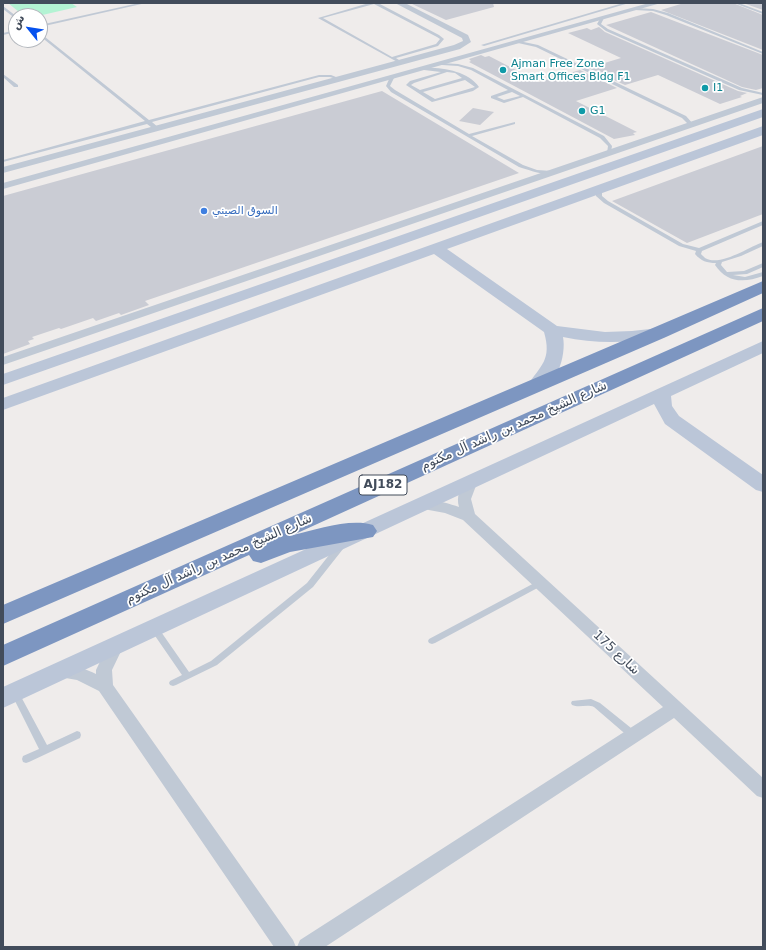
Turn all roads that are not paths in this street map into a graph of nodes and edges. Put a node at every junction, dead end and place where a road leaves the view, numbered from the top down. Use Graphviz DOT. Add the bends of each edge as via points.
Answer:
graph roads {
  1 [pos="144,3"];
  2 [pos="374,3"];
  3 [pos="399,3"];
  4 [pos="627,3"];
  5 [pos="657,3"];
  6 [pos="736,3"];
  7 [pos="636,9"];
  8 [pos="763,13"];
  9 [pos="602,18"];
  10 [pos="48,24"];
  11 [pos="48,41"];
  12 [pos="519,42"];
  13 [pos="467,43"];
  14 [pos="483,45"];
  15 [pos="493,50"];
  16 [pos="763,52"];
  17 [pos="392,58"];
  18 [pos="401,62"];
  19 [pos="443,68"];
  20 [pos="3,75"];
  21 [pos="392,78"];
  22 [pos="466,78"];
  23 [pos="339,79"];
  24 [pos="16,86"];
  25 [pos="512,90"];
  26 [pos="419,92"];
  27 [pos="763,94"];
  28 [pos="523,96"];
  29 [pos="763,100"];
  30 [pos="426,103"];
  31 [pos="763,113"];
  32 [pos="148,122"];
  33 [pos="513,123"];
  34 [pos="692,125"];
  35 [pos="157,129"];
  36 [pos="763,130"];
  37 [pos="469,135"];
  38 [pos="609,152"];
  39 [pos="4,160"];
  40 [pos="13,168"];
  41 [pos="3,170"];
  42 [pos="596,171"];
  43 [pos="554,172"];
  44 [pos="619,182"];
  45 [pos="3,186"];
  46 [pos="599,190"];
  47 [pos="464,218"];
  48 [pos="416,219"];
  49 [pos="763,223"];
  50 [pos="763,244"];
  51 [pos="437,249"];
  52 [pos="699,250"];
  53 [pos="719,262"];
  54 [pos="763,265"];
  55 [pos="325,267"];
  56 [pos="728,274"];
  57 [pos="763,274"];
  58 [pos="345,282"];
  59 [pos="763,286"];
  60 [pos="763,314"];
  61 [pos="552,330"];
  62 [pos="659,333"];
  63 [pos="763,346"];
  64 [pos="3,361"];
  65 [pos="3,380"];
  66 [pos="536,386"];
  67 [pos="662,393"];
  68 [pos="3,404"];
  69 [pos="628,409"];
  70 [pos="672,420"];
  71 [pos="470,483"];
  72 [pos="763,484"];
  73 [pos="423,505"];
  74 [pos="468,516"];
  75 [pos="355,535"];
  76 [pos="168,582"];
  77 [pos="540,583"];
  78 [pos="3,615"];
  79 [pos="154,628"];
  80 [pos="432,641"];
  81 [pos="115,647"];
  82 [pos="3,656"];
  83 [pos="60,671"];
  84 [pos="187,676"];
  85 [pos="173,683"];
  86 [pos="105,686"];
  87 [pos="9,695"];
  88 [pos="575,703"];
  89 [pos="675,708"];
  90 [pos="77,736"];
  91 [pos="633,736"];
  92 [pos="45,751"];
  93 [pos="26,760"];
  94 [pos="763,790"];
  95 [pos="314,945"];
  96 [pos="286,947"];
  1 -- 10 [label="lane"];
  2 -- 17 [label="lane" via="442,39 437,45"];
  2 -- 17 [label="lane" via="320,18"];
  3 -- 13 [label="street" via="465,37"];
  4 -- 14 [label="lane"];
  5 -- 7 [label="street"];
  6 -- 8 [label="lane"];
  7 -- 9 [label="street"];
  7 -- 16 [label="lane" via="667,14"];
  9 -- 12 [label="street"];
  9 -- 27 [label="lane" via="600,24 607,30 741,89"];
  11 -- 32 [label="lane"];
  12 -- 15 [label="street"];
  12 -- 34 [label="lane" via="537,46 652,101 684,117"];
  13 -- 14 [label="street"];
  13 -- 18 [label="street"];
  14 -- 15 [label="street"];
  15 -- 19 [label="street"];
  17 -- 18 [label="lane"];
  18 -- 23 [label="street"];
  19 -- 21 [label="street" via="424,69"];
  19 -- 22 [label="lane"];
  19 -- 25 [label="lane" via="453,64 468,67"];
  19 -- 26 [label="lane" via="409,84"];
  20 -- 24 [label="lane"];
  21 -- 30 [label="lane" via="388,83 390,88"];
  21 -- 45 [label="street"];
  22 -- 26 [label="lane"];
  22 -- 30 [label="lane" via="475,84 476,88"];
  23 -- 32 [label="lane" via="328,75 319,76"];
  23 -- 35 [label="street"];
  25 -- 28 [label="lane"];
  25 -- 28 [label="lane" via="493,97 504,102"];
  26 -- 30 [label="lane"];
  28 -- 38 [label="lane" via="602,137 610,146"];
  29 -- 34 [label="street"];
  30 -- 37 [label="lane"];
  31 -- 42 [label="street"];
  32 -- 35 [label="lane"];
  32 -- 39 [label="lane"];
  33 -- 37 [label="lane"];
  34 -- 38 [label="street"];
  35 -- 40 [label="street"];
  36 -- 44 [label="street"];
  37 -- 43 [label="lane" via="525,168"];
  38 -- 43 [label="street"];
  39 -- 40 [label="lane"];
  40 -- 41 [label="street"];
  42 -- 44 [label="street"];
  42 -- 47 [label="street"];
  43 -- 48 [label="street"];
  44 -- 46 [label="street"];
  46 -- 51 [label="street"];
  46 -- 52 [label="lane" via="599,196 606,202 681,245"];
  47 -- 48 [label="street"];
  47 -- 55 [label="street"];
  48 -- 64 [label="street"];
  49 -- 52 [label="lane"];
  50 -- 53 [label="lane"];
  51 -- 58 [label="street"];
  51 -- 61 [label="street"];
  52 -- 53 [label="lane" via="698,254 703,259"];
  53 -- 56 [label="lane" via="719,268"];
  54 -- 56 [label="lane" via="745,273"];
  55 -- 58 [label="street"];
  55 -- 65 [label="street"];
  56 -- 57 [label="lane" via="736,279 746,280"];
  58 -- 68 [label="street"];
  59 -- 62 [label="highway, شارع الشيخ محمد بن راشد آل مكتوم / AJ182"];
  60 -- 76 [label="highway, شارع الشيخ محمد بن راشد آل مكتوم / AJ182"];
  61 -- 62 [label="street" via="607,338"];
  61 -- 66 [label="street" via="557,353 554,364"];
  62 -- 66 [label="highway, شارع الشيخ محمد بن راشد آل مكتوم / AJ182"];
  63 -- 67 [label="street"];
  66 -- 78 [label="highway, شارع الشيخ محمد بن راشد آل مكتوم / AJ182"];
  67 -- 69 [label="street"];
  67 -- 70 [label="street" via="663,406"];
  69 -- 70 [label="street"];
  69 -- 71 [label="street"];
  70 -- 72 [label="street"];
  71 -- 73 [label="street"];
  71 -- 74 [label="street" via="464,500"];
  73 -- 74 [label="street, شارع 175" via="447,508"];
  73 -- 75 [label="street"];
  74 -- 77 [label="street, شارع 175"];
  75 -- 76 [label="highway" via="343,533 285,545 199,578"];
  75 -- 79 [label="street"];
  75 -- 84 [label="lane" via="310,585 214,663"];
  76 -- 82 [label="highway, شارع الشيخ محمد بن راشد آل مكتوم / AJ182"];
  77 -- 80 [label="lane"];
  77 -- 89 [label="street, شارع 175"];
  79 -- 81 [label="street"];
  79 -- 84 [label="lane"];
  81 -- 83 [label="street"];
  81 -- 86 [label="street" via="104,670"];
  83 -- 86 [label="street" via="80,674"];
  83 -- 87 [label="street"];
  84 -- 85 [label="lane"];
  86 -- 96 [label="street"];
  87 -- 92 [label="lane"];
  88 -- 91 [label="lane" via="591,702 597,705"];
  89 -- 91 [label="street"];
  89 -- 94 [label="street, شارع 175"];
  90 -- 92 [label="lane"];
  91 -- 95 [label="street"];
  92 -- 93 [label="lane"];
}
